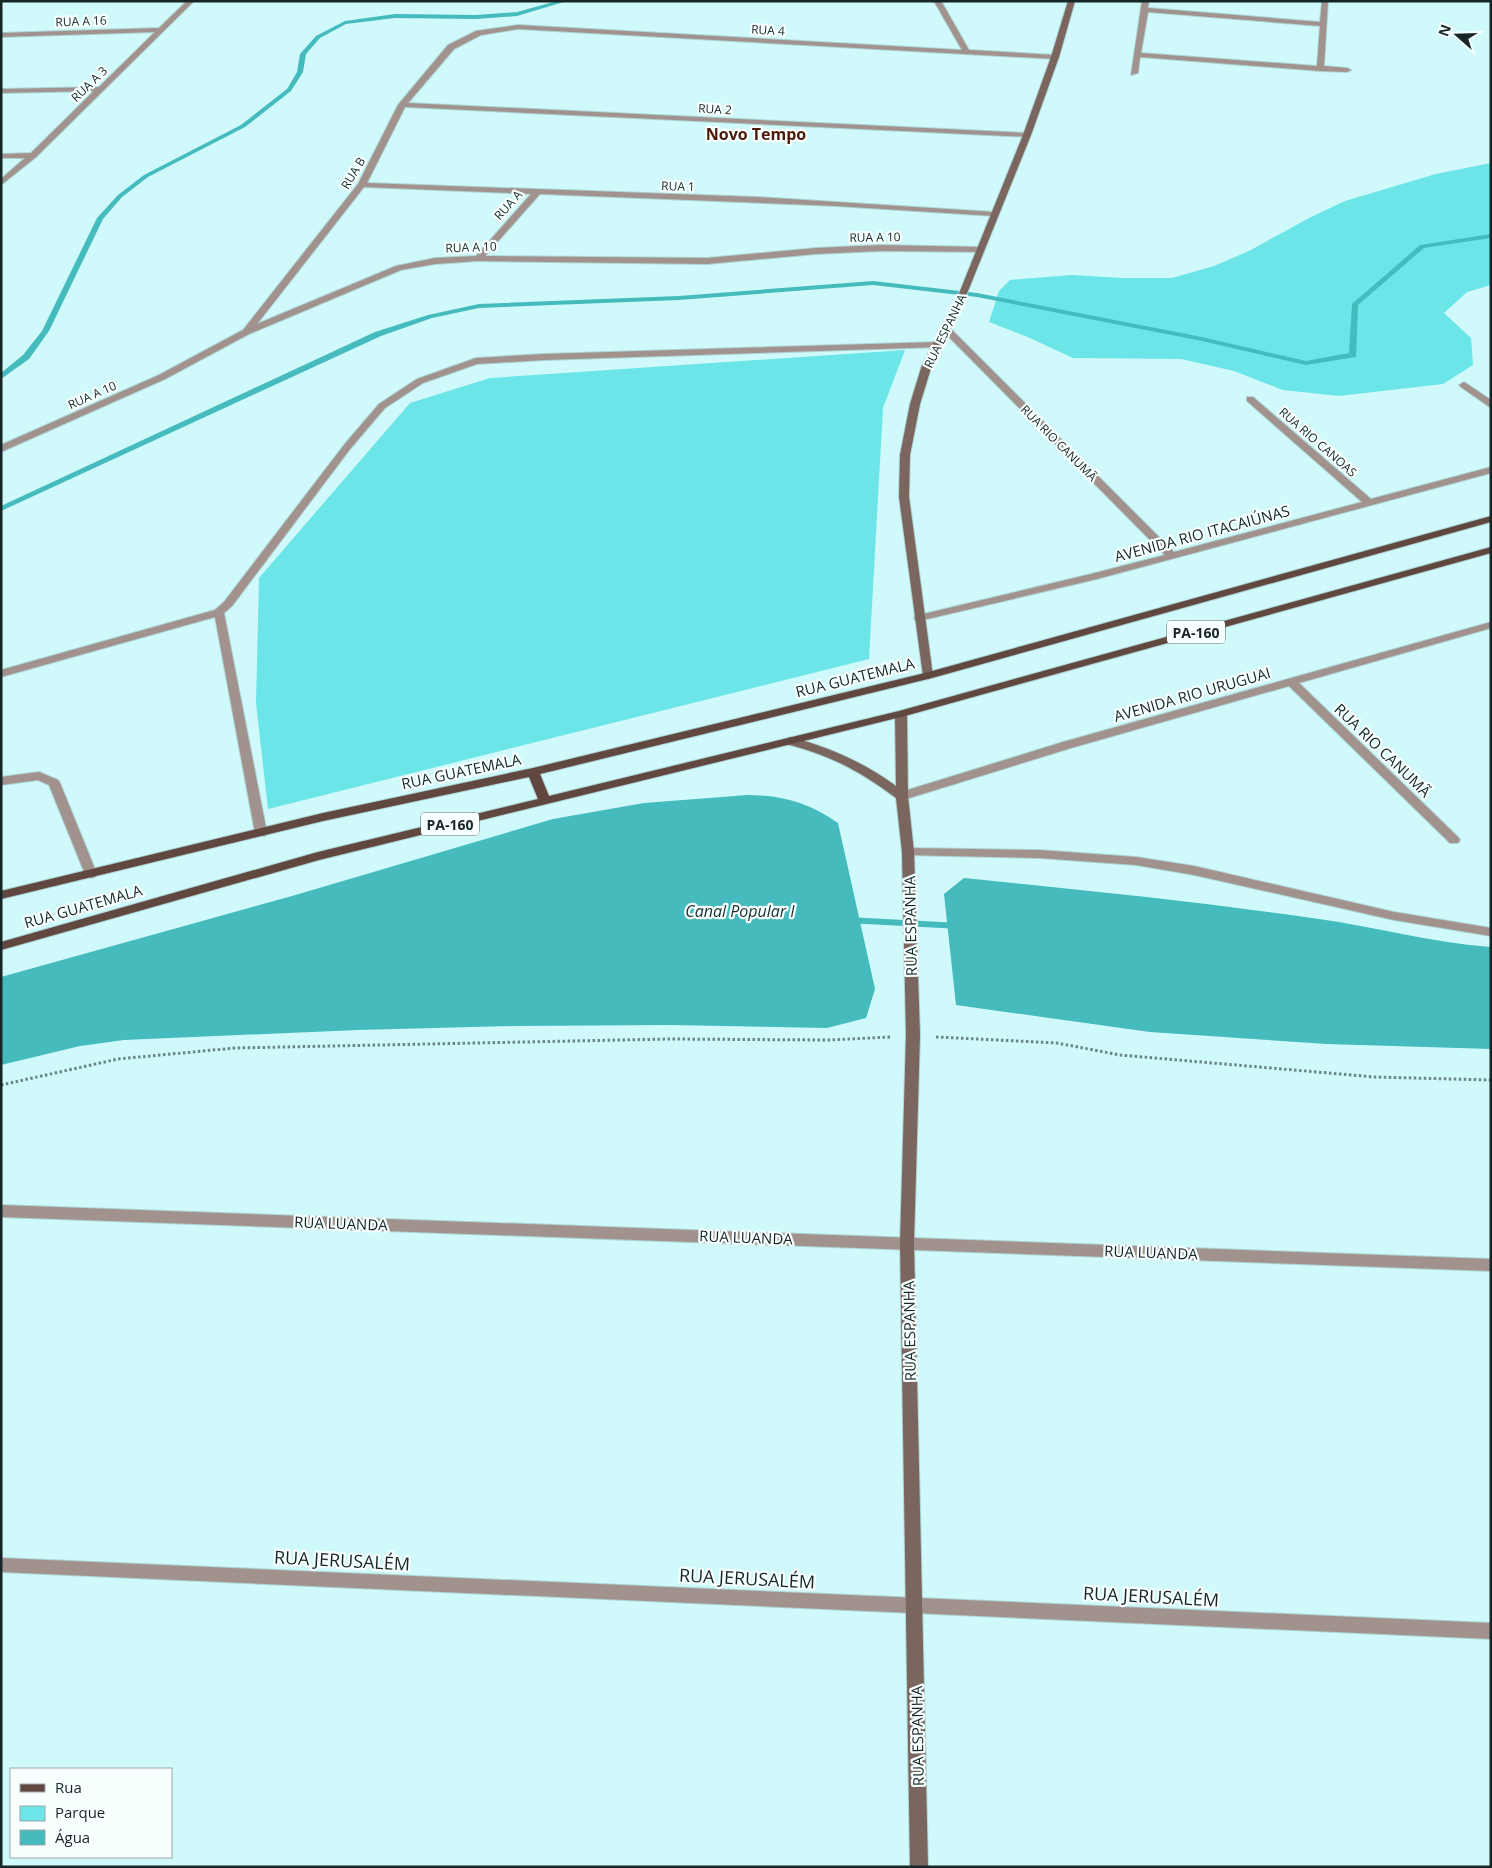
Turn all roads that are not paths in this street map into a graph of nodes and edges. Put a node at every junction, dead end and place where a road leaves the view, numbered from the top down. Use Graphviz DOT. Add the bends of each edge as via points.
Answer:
graph roads {
  1 [pos="191,1"];
  2 [pos="937,1"];
  3 [pos="1072,1"];
  4 [pos="1146,1"];
  5 [pos="1325,1"];
  6 [pos="1144,10"];
  7 [pos="1324,24"];
  8 [pos="162,30"];
  9 [pos="479,33"];
  10 [pos="1,35"];
  11 [pos="967,52"];
  12 [pos="1137,55"];
  13 [pos="1056,57"];
  14 [pos="1320,68"];
  15 [pos="1347,70"];
  16 [pos="1134,73"];
  17 [pos="100,89"];
  18 [pos="1,91"];
  19 [pos="402,105"];
  20 [pos="1027,135"];
  21 [pos="33,155"];
  22 [pos="1,156"];
  23 [pos="1,183"];
  24 [pos="362,185"];
  25 [pos="537,192"];
  26 [pos="994,214"];
  27 [pos="980,250"];
  28 [pos="478,258"];
  29 [pos="946,329"];
  30 [pos="246,332"];
  31 [pos="938,345"];
  32 [pos="1464,385"];
  33 [pos="1250,399"];
  34 [pos="1491,405"];
  35 [pos="1,449"];
  36 [pos="1491,470"];
  37 [pos="1370,503"];
  38 [pos="1491,520"];
  39 [pos="1491,550"];
  40 [pos="1172,556"];
  41 [pos="219,612"];
  42 [pos="919,618"];
  43 [pos="1491,625"];
  44 [pos="1,674"];
  45 [pos="928,676"];
  46 [pos="1292,681"];
  47 [pos="901,714"];
  48 [pos="790,741"];
  49 [pos="533,772"];
  50 [pos="1,781"];
  51 [pos="902,796"];
  52 [pos="545,801"];
  53 [pos="261,832"];
  54 [pos="1454,840"];
  55 [pos="908,852"];
  56 [pos="91,874"];
  57 [pos="1,895"];
  58 [pos="1491,932"];
  59 [pos="1,946"];
  60 [pos="1,1211"];
  61 [pos="907,1243"];
  62 [pos="1491,1265"];
  63 [pos="1,1565"];
  64 [pos="915,1606"];
  65 [pos="1491,1631"];
  66 [pos="919,1867"];
  1 -- 8 [label="street, RUA A 3"];
  2 -- 11 [label="street"];
  3 -- 13 [label="street, RUA ESPANHA"];
  4 -- 6 [label="street"];
  5 -- 7 [label="street"];
  6 -- 7 [label="street"];
  6 -- 12 [label="street"];
  7 -- 14 [label="street"];
  8 -- 10 [label="street, RUA A 16"];
  8 -- 17 [label="street, RUA A 3"];
  9 -- 11 [label="street, RUA 4" via="518,27"];
  9 -- 19 [label="street, RUA B" via="451,47"];
  11 -- 13 [label="street, RUA 4"];
  12 -- 14 [label="street"];
  12 -- 16 [label="street"];
  13 -- 20 [label="street, RUA ESPANHA"];
  14 -- 15 [label="street"];
  17 -- 18 [label="street"];
  17 -- 21 [label="street, RUA A 3"];
  19 -- 20 [label="street, RUA 2"];
  19 -- 24 [label="street, RUA B"];
  20 -- 26 [label="street, RUA ESPANHA"];
  21 -- 22 [label="street"];
  21 -- 23 [label="street, RUA A 3"];
  24 -- 25 [label="street, RUA 1"];
  24 -- 30 [label="street, RUA B"];
  25 -- 26 [label="street, RUA 1" via="815,202"];
  25 -- 28 [label="street, RUA A"];
  26 -- 27 [label="street, RUA ESPANHA"];
  27 -- 28 [label="street, RUA A 10" via="881,248 672,261"];
  27 -- 29 [label="street, RUA ESPANHA"];
  28 -- 30 [label="street, RUA A 10" via="399,268"];
  29 -- 31 [label="street, RUA ESPANHA"];
  29 -- 40 [label="street, RUA RIO CANUMÃ"];
  30 -- 35 [label="street, RUA A 10" via="162,377"];
  31 -- 41 [label="street" via="476,361 420,380 382,406"];
  31 -- 42 [label="street, RUA ESPANHA" via="927,365 915,404 905,455 904,497"];
  32 -- 34 [label="street"];
  33 -- 37 [label="street, RUA RIO CANOAS"];
  36 -- 37 [label="street, AVENIDA RIO ITACAIÚNAS"];
  37 -- 40 [label="street, AVENIDA RIO ITACAIÚNAS"];
  38 -- 45 [label="main road, PA-160"];
  39 -- 47 [label="main road, PA-160"];
  40 -- 42 [label="street, AVENIDA RIO ITACAIÚNAS"];
  41 -- 44 [label="street"];
  41 -- 53 [label="street"];
  42 -- 45 [label="street, RUA ESPANHA"];
  43 -- 46 [label="street, AVENIDA RIO URUGUAI"];
  45 -- 49 [label="main road, RUA GUATEMALA / PA-160"];
  46 -- 51 [label="street, AVENIDA RIO URUGUAI"];
  46 -- 54 [label="street, RUA RIO CANUMÃ"];
  47 -- 48 [label="main road, RUA GUATEMALA / PA-160"];
  47 -- 51 [label="street, RUA ESPANHA"];
  48 -- 51 [label="street" via="841,756"];
  48 -- 52 [label="main road, RUA GUATEMALA / PA-160"];
  49 -- 52 [label="main road"];
  49 -- 53 [label="main road, RUA GUATEMALA / PA-160"];
  50 -- 56 [label="street" via="39,776 54,783"];
  51 -- 55 [label="street, RUA ESPANHA"];
  52 -- 59 [label="main road, RUA GUATEMALA / PA-160" via="318,856"];
  53 -- 56 [label="main road, RUA GUATEMALA / PA-160"];
  55 -- 58 [label="street" via="1033,852 1170,866 1366,911"];
  55 -- 61 [label="street, RUA ESPANHA" via="913,1035"];
  56 -- 57 [label="main road, RUA GUATEMALA / PA-160"];
  60 -- 61 [label="street, RUA LUANDA"];
  61 -- 62 [label="street, RUA LUANDA"];
  61 -- 64 [label="street, RUA ESPANHA"];
  63 -- 64 [label="street, RUA JERUSALÉM"];
  64 -- 65 [label="street, RUA JERUSALÉM"];
  64 -- 66 [label="street, RUA ESPANHA"];
}
